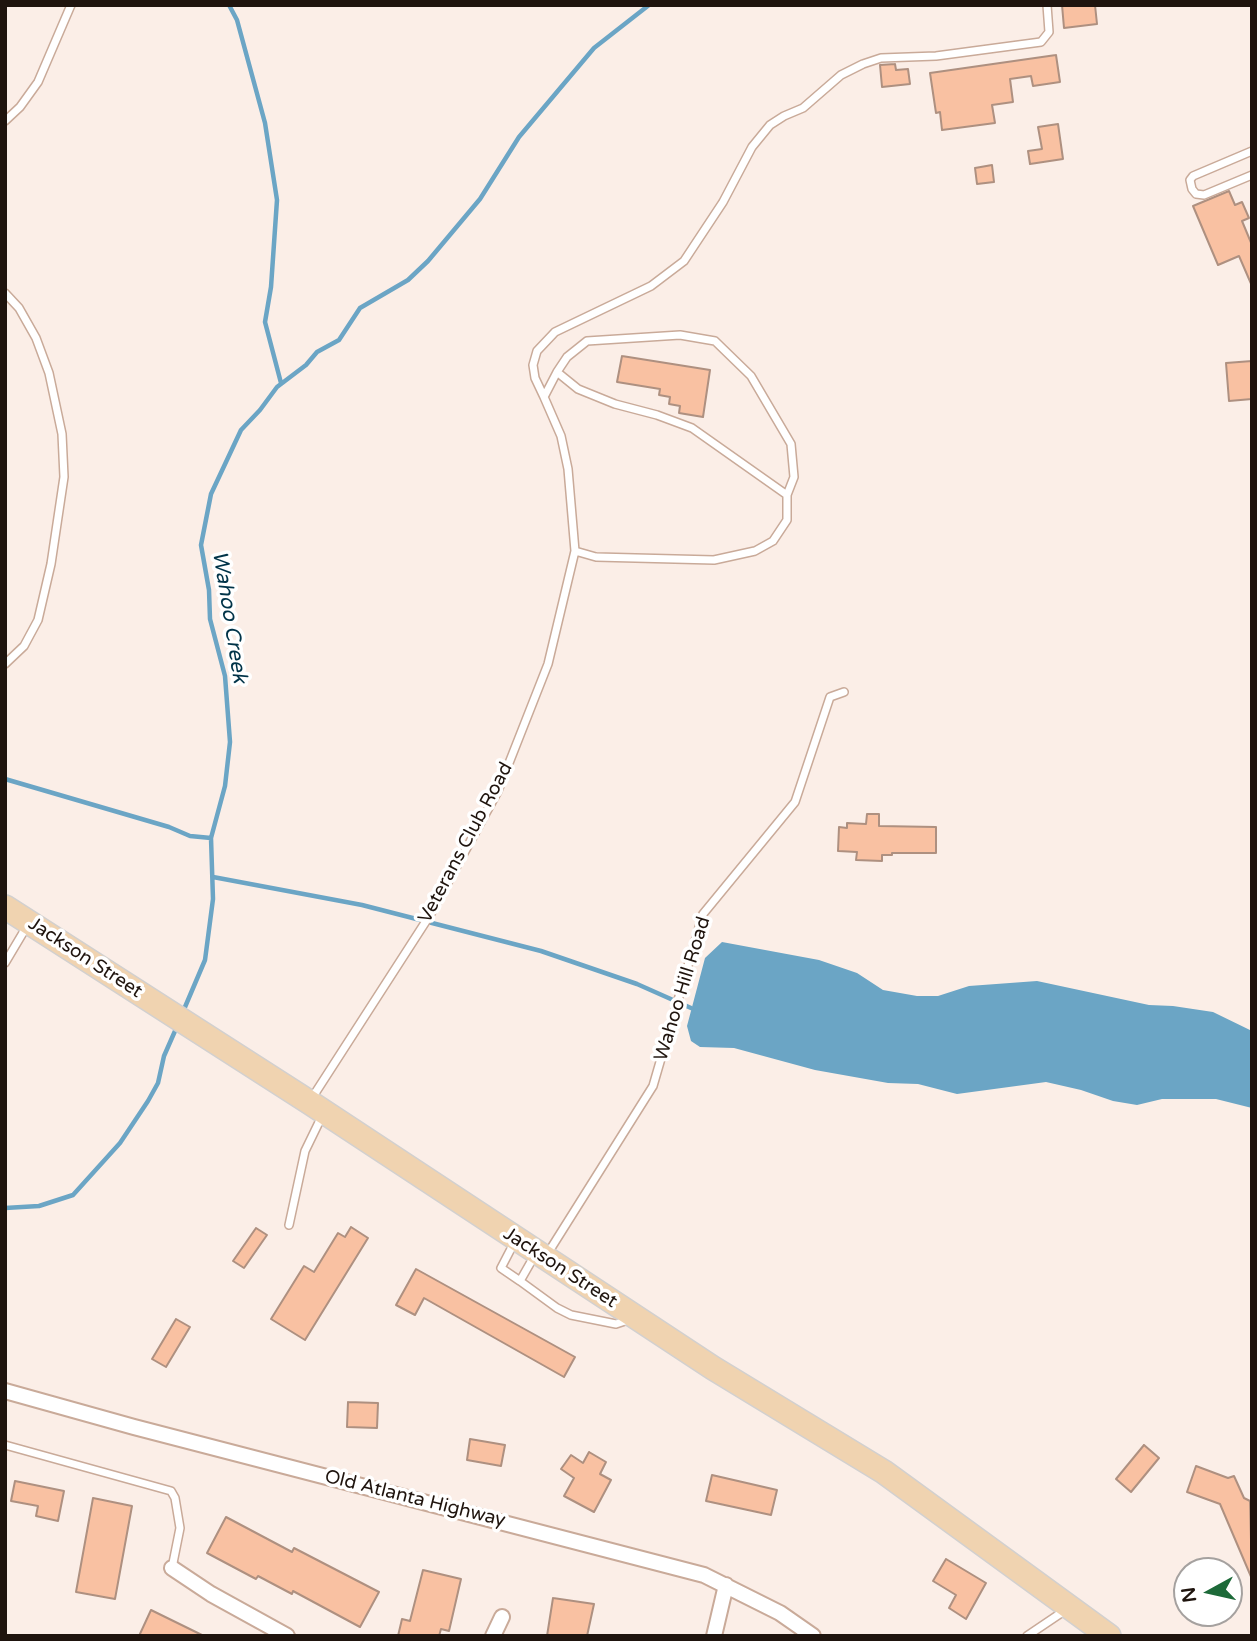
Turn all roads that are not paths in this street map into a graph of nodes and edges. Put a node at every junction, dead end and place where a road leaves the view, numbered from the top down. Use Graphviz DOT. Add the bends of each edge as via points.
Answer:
graph roads {
  1 [pos="71,5"];
  2 [pos="1047,5"];
  3 [pos="5,121"];
  4 [pos="1252,151"];
  5 [pos="1252,175"];
  6 [pos="5,293"];
  7 [pos="557,372"];
  8 [pos="544,397"];
  9 [pos="787,495"];
  10 [pos="575,551"];
  11 [pos="5,664"];
  12 [pos="844,692"];
  13 [pos="5,907"];
  14 [pos="29,922"];
  15 [pos="5,945"];
  16 [pos="13,950"];
  17 [pos="5,963"];
  18 [pos="316,1107"];
  19 [pos="289,1226"];
  20 [pos="516,1239"];
  21 [pos="540,1256"];
  22 [pos="520,1281"];
  23 [pos="635,1317"];
  24 [pos="5,1391"];
  25 [pos="5,1445"];
  26 [pos="173,1568"];
  27 [pos="726,1585"];
  28 [pos="1070,1607"];
  29 [pos="502,1617"];
  30 [pos="287,1636"];
  31 [pos="493,1636"];
  32 [pos="715,1636"];
  33 [pos="813,1636"];
  34 [pos="1027,1636"];
  35 [pos="1109,1636"];
  1 -- 3 [label="lane" via="38,82"];
  2 -- 8 [label="lane, Veterans Club Road" via="1049,32 1041,42 881,58 841,75 803,108 770,125 684,261 651,286 555,332 537,351 533,365"];
  4 -- 5 [label="lane" via="1190,180 1196,194 1204,195"];
  6 -- 11 [label="lane" via="36,338 49,373 62,434 64,477 38,620 24,646"];
  7 -- 8 [label="lane"];
  7 -- 9 [label="lane" via="578,389 692,428"];
  7 -- 9 [label="lane" via="587,341 680,335 715,341 751,376 792,444 793,477"];
  8 -- 10 [label="lane, Veterans Club Road" via="561,436"];
  9 -- 10 [label="lane" via="787,520 773,541 755,551 713,560 596,557"];
  10 -- 18 [label="lane, Veterans Club Road" via="548,664 498,791"];
  12 -- 21 [label="lane, Wahoo Hill Road" via="830,697 795,802 703,914 653,1086"];
  13 -- 14 [label="main road, Jackson Street"];
  14 -- 16 [label="lane"];
  14 -- 18 [label="main road, Jackson Street"];
  15 -- 16 [label="lane"];
  16 -- 17 [label="lane"];
  18 -- 19 [label="lane, Veterans Club Road"];
  18 -- 20 [label="main road, Jackson Street"];
  20 -- 21 [label="main road, Jackson Street"];
  20 -- 22 [label="lane" via="502,1268"];
  21 -- 22 [label="lane"];
  21 -- 23 [label="main road, Jackson Street"];
  22 -- 23 [label="lane" via="571,1315 616,1324"];
  23 -- 28 [label="main road, Jackson Street" via="884,1472"];
  24 -- 27 [label="street, Old Atlanta Highway" via="704,1575"];
  25 -- 26 [label="lane" via="171,1491 180,1528"];
  26 -- 30 [label="street"];
  27 -- 32 [label="street"];
  27 -- 33 [label="street, Old Atlanta Highway"];
  28 -- 34 [label="lane"];
  28 -- 35 [label="main road, Jackson Street"];
  29 -- 31 [label="street"];
}
